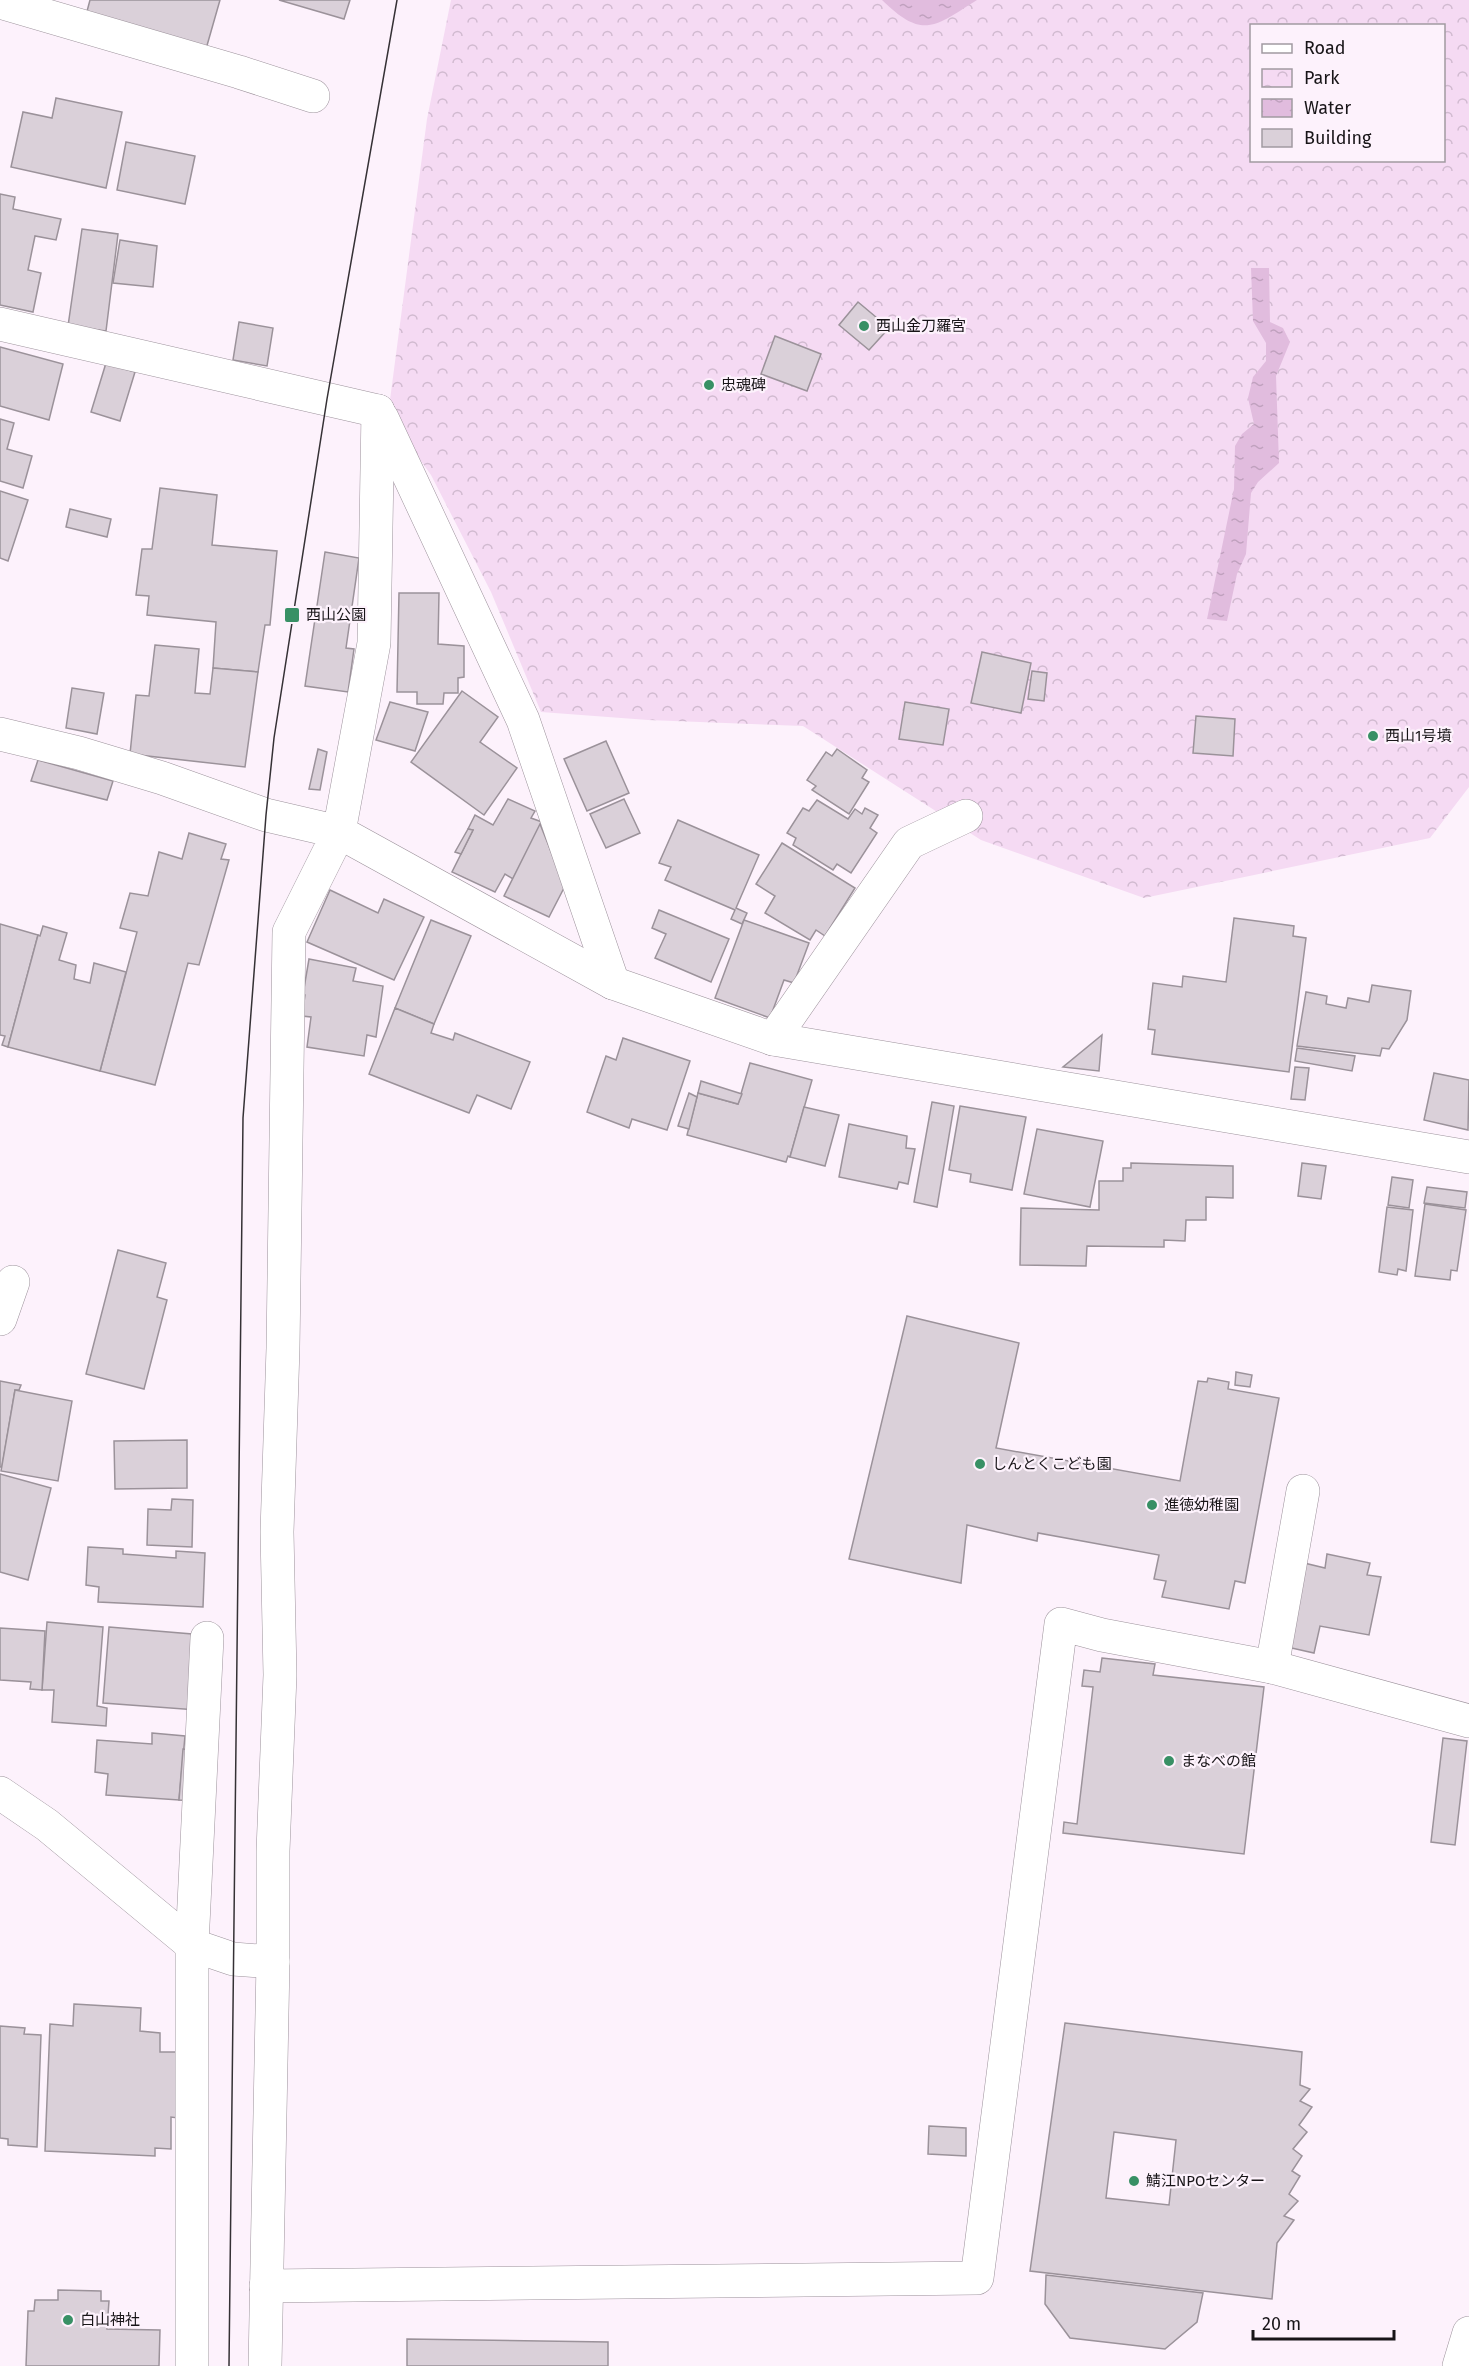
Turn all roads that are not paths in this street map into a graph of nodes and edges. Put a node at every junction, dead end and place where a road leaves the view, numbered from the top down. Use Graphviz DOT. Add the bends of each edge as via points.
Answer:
graph roads {
  1 [pos="2,8"];
  2 [pos="313,96"];
  3 [pos="0,324"];
  4 [pos="378,411"];
  5 [pos="0,734"];
  6 [pos="966,816"];
  7 [pos="339,832"];
  8 [pos="613,983"];
  9 [pos="773,1039"];
  10 [pos="1469,1157"];
  11 [pos="13,1282"];
  12 [pos="0,1319"];
  13 [pos="1304,1491"];
  14 [pos="207,1638"];
  15 [pos="1272,1667"];
  16 [pos="1469,1721"];
  17 [pos="0,1793"];
  18 [pos="192,1945"];
  19 [pos="273,1962"];
  20 [pos="266,2286"];
  21 [pos="1469,2333"];
  22 [pos="192,2366"];
  23 [pos="265,2366"];
  24 [pos="1459,2366"];
  1 -- 2 [label="street"];
  3 -- 4 [label="street"];
  4 -- 7 [label="street" via="374,643"];
  4 -- 8 [label="street" via="523,720"];
  5 -- 7 [label="street" via="162,778 266,815"];
  6 -- 9 [label="street" via="909,843"];
  7 -- 8 [label="street"];
  7 -- 19 [label="street" via="289,932"];
  8 -- 9 [label="street"];
  9 -- 10 [label="street"];
  11 -- 12 [label="street"];
  13 -- 15 [label="street"];
  14 -- 18 [label="street"];
  15 -- 16 [label="street"];
  15 -- 20 [label="street" via="1061,1624 977,2278"];
  17 -- 18 [label="street" via="47,1825"];
  18 -- 19 [label="street" via="233,1959"];
  18 -- 22 [label="street"];
  19 -- 20 [label="street"];
  20 -- 23 [label="street"];
  21 -- 24 [label="street"];
}
